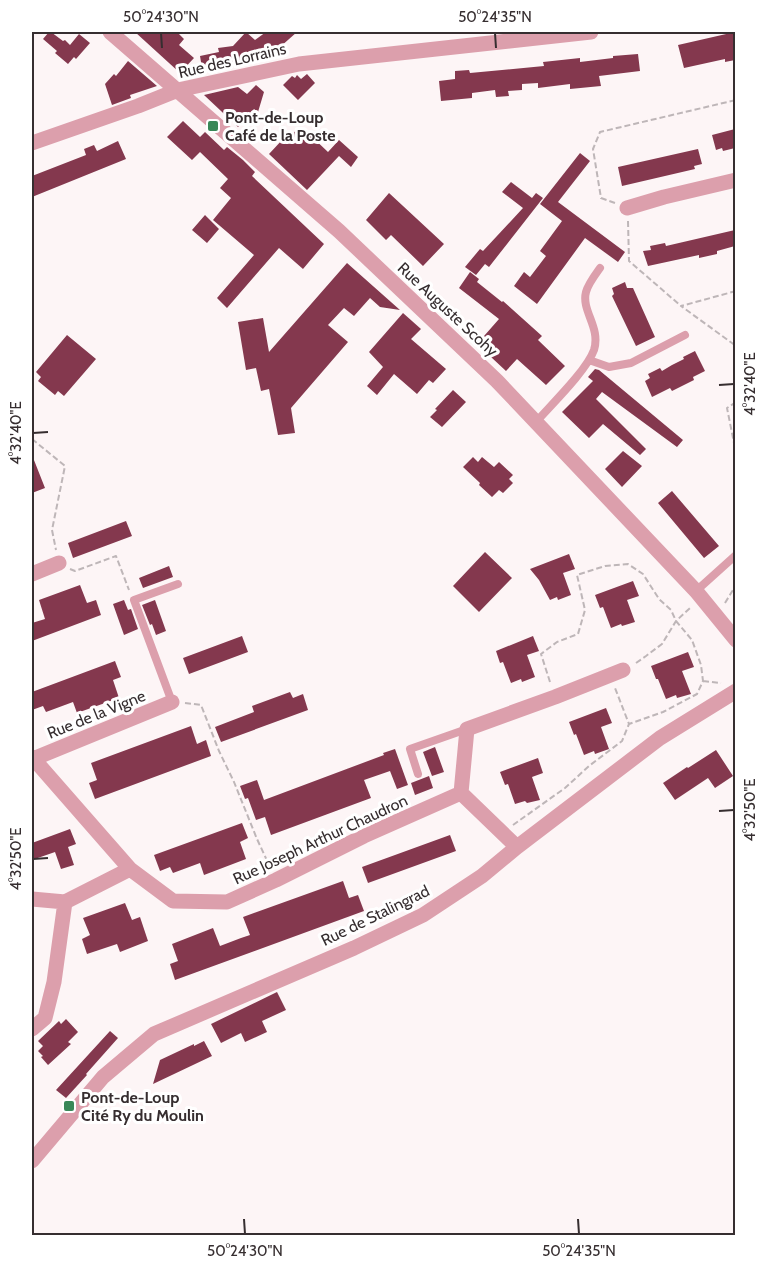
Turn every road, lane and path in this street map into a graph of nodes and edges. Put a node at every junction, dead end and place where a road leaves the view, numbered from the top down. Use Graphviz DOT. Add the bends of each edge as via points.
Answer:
graph roads {
  1 [pos="110,32"];
  2 [pos="591,32"];
  3 [pos="178,90"];
  4 [pos="735,100"];
  5 [pos="32,143"];
  6 [pos="735,180"];
  7 [pos="627,208"];
  8 [pos="600,268"];
  9 [pos="735,291"];
  10 [pos="681,306"];
  11 [pos="685,335"];
  12 [pos="735,346"];
  13 [pos="589,360"];
  14 [pos="735,402"];
  15 [pos="536,422"];
  16 [pos="32,439"];
  17 [pos="735,453"];
  18 [pos="735,555"];
  19 [pos="59,563"];
  20 [pos="32,574"];
  21 [pos="178,584"];
  22 [pos="735,585"];
  23 [pos="699,595"];
  24 [pos="134,600"];
  25 [pos="718,619"];
  26 [pos="676,621"];
  27 [pos="735,640"];
  28 [pos="616,673"];
  29 [pos="735,691"];
  30 [pos="555,697"];
  31 [pos="172,702"];
  32 [pos="629,724"];
  33 [pos="467,729"];
  34 [pos="32,758"];
  35 [pos="418,774"];
  36 [pos="461,794"];
  37 [pos="503,833"];
  38 [pos="517,847"];
  39 [pos="130,869"];
  40 [pos="276,880"];
  41 [pos="32,899"];
  42 [pos="65,902"];
  43 [pos="32,1029"];
  44 [pos="32,1161"];
  1 -- 3 [label="street, Rue Auguste Scohy"];
  2 -- 3 [label="street, Rue des Lorrains" via="299,64"];
  3 -- 5 [label="street, Rue des Lorrains"];
  3 -- 15 [label="street, Rue Auguste Scohy" via="339,231"];
  4 -- 7 [label="path" via="600,132 593,149 601,198"];
  6 -- 7 [label="street"];
  7 -- 10 [label="path" via="629,261"];
  8 -- 13 [label="lane" via="586,290 585,300 596,337"];
  9 -- 10 [label="path"];
  10 -- 12 [label="path"];
  11 -- 13 [label="lane" via="631,363 609,367"];
  13 -- 15 [label="lane"];
  14 -- 17 [label="path" via="727,408"];
  15 -- 23 [label="street, Rue Auguste Scohy"];
  16 -- 19 [label="path" via="65,466 52,530"];
  18 -- 23 [label="lane"];
  19 -- 20 [label="street"];
  19 -- 24 [label="path" via="75,571 116,556"];
  21 -- 24 [label="lane"];
  22 -- 25 [label="path"];
  23 -- 25 [label="street, Rue Auguste Scohy"];
  23 -- 26 [label="path"];
  24 -- 31 [label="lane"];
  25 -- 27 [label="street, Rue Auguste Scohy"];
  26 -- 28 [label="path" via="662,644"];
  26 -- 30 [label="path" via="643,574 628,564 578,575 585,610 578,634 541,654"];
  26 -- 32 [label="path" via="692,640 703,681 697,694"];
  28 -- 30 [label="street"];
  28 -- 32 [label="path"];
  29 -- 38 [label="street, Rue de Stalingrad" via="660,738"];
  30 -- 33 [label="street"];
  31 -- 34 [label="street, Rue de la Vigne"];
  31 -- 40 [label="path" via="201,705"];
  32 -- 37 [label="path" via="622,741 565,789"];
  33 -- 35 [label="lane" via="410,749"];
  33 -- 36 [label="street"];
  34 -- 39 [label="street, Rue Joseph Arthur Chaudron"];
  36 -- 37 [label="street"];
  36 -- 40 [label="street, Rue Joseph Arthur Chaudron"];
  37 -- 38 [label="street"];
  38 -- 44 [label="street, Rue de Stalingrad" via="423,915 154,1035 103,1077"];
  39 -- 40 [label="street, Rue Joseph Arthur Chaudron" via="173,901 227,902"];
  39 -- 42 [label="street"];
  41 -- 42 [label="street"];
  42 -- 43 [label="street" via="45,1018"];
}
